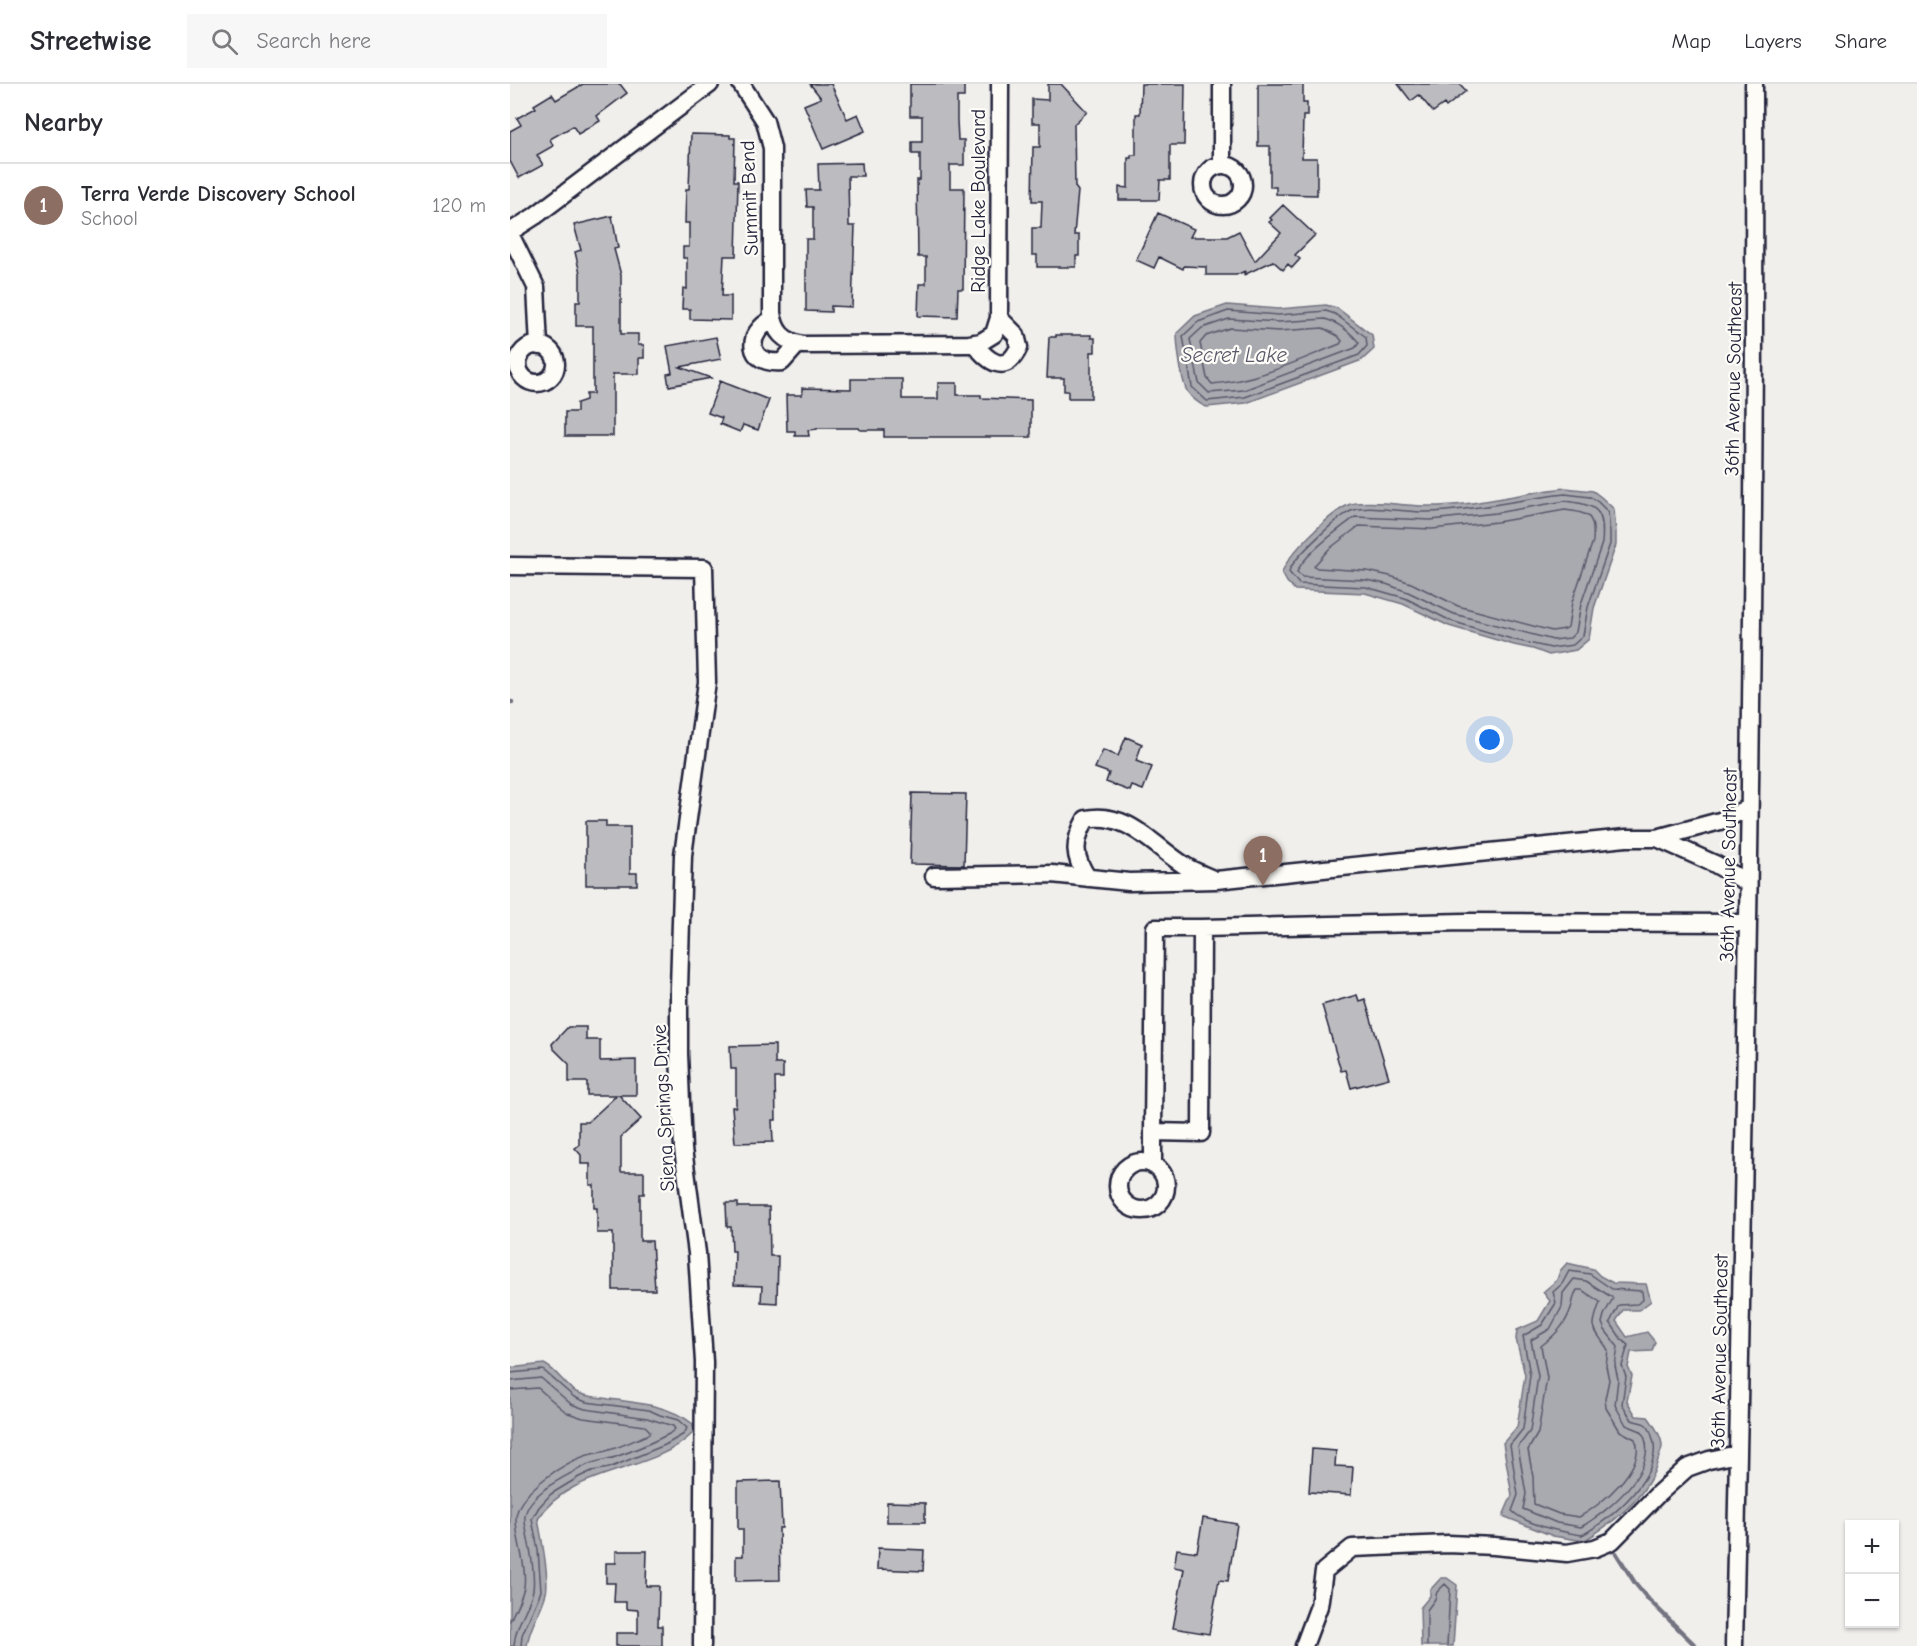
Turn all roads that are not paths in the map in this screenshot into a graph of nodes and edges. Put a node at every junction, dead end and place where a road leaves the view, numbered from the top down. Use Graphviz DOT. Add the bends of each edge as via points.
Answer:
graph roads {
  1 [pos="710,84"];
  2 [pos="741,84"];
  3 [pos="1000,84"];
  4 [pos="1222,84"];
  5 [pos="1754,84"];
  6 [pos="1222,165"];
  7 [pos="510,233"];
  8 [pos="999,318"];
  9 [pos="773,319"];
  10 [pos="974,343"];
  11 [pos="798,344"];
  12 [pos="539,346"];
  13 [pos="510,566"];
  14 [pos="1749,808"];
  15 [pos="1657,838"];
  16 [pos="934,876"];
  17 [pos="1088,878"];
  18 [pos="1216,880"];
  19 [pos="1748,883"];
  20 [pos="1748,923"];
  21 [pos="1202,928"];
  22 [pos="1153,1132"];
  23 [pos="1153,1165"];
  24 [pos="1738,1454"];
  25 [pos="702,1646"];
  26 [pos="1304,1646"];
  27 [pos="1734,1646"];
  1 -- 7 [label="street"];
  2 -- 9 [label="street, Summit Bend" via="765,121 772,148"];
  3 -- 8 [label="street, Ridge Lake Boulevard"];
  4 -- 6 [label="street"];
  5 -- 14 [label="street, 36th Avenue Southeast"];
  7 -- 12 [label="street" via="536,287"];
  8 -- 10 [label="street" via="994,334"];
  8 -- 10 [label="street" via="1016,335 1019,347 1012,360 992,361"];
  9 -- 11 [label="street" via="782,337"];
  9 -- 11 [label="street" via="756,333 755,354 767,363 782,362"];
  10 -- 11 [label="street"];
  13 -- 25 [label="street, Siena Springs Drive" via="704,568 706,682 683,855 679,988 683,1149 697,1253 705,1362"];
  14 -- 15 [label="street"];
  14 -- 19 [label="street, 36th Avenue Southeast"];
  15 -- 18 [label="street"];
  15 -- 19 [label="street"];
  16 -- 17 [label="street" via="1052,874"];
  17 -- 18 [label="street" via="1129,882"];
  17 -- 18 [label="street" via="1079,866 1076,842 1086,819 1098,816 1139,831 1187,867"];
  19 -- 20 [label="street, 36th Avenue Southeast"];
  20 -- 21 [label="street" via="1465,922"];
  20 -- 24 [label="street, 36th Avenue Southeast"];
  21 -- 22 [label="street" via="1155,928"];
  21 -- 22 [label="street" via="1201,1133"];
  22 -- 23 [label="street"];
  24 -- 26 [label="street" via="1687,1468 1612,1541 1595,1548 1567,1553 1448,1544 1352,1548 1324,1571 1319,1606"];
  24 -- 27 [label="street, 36th Avenue Southeast"];
}
